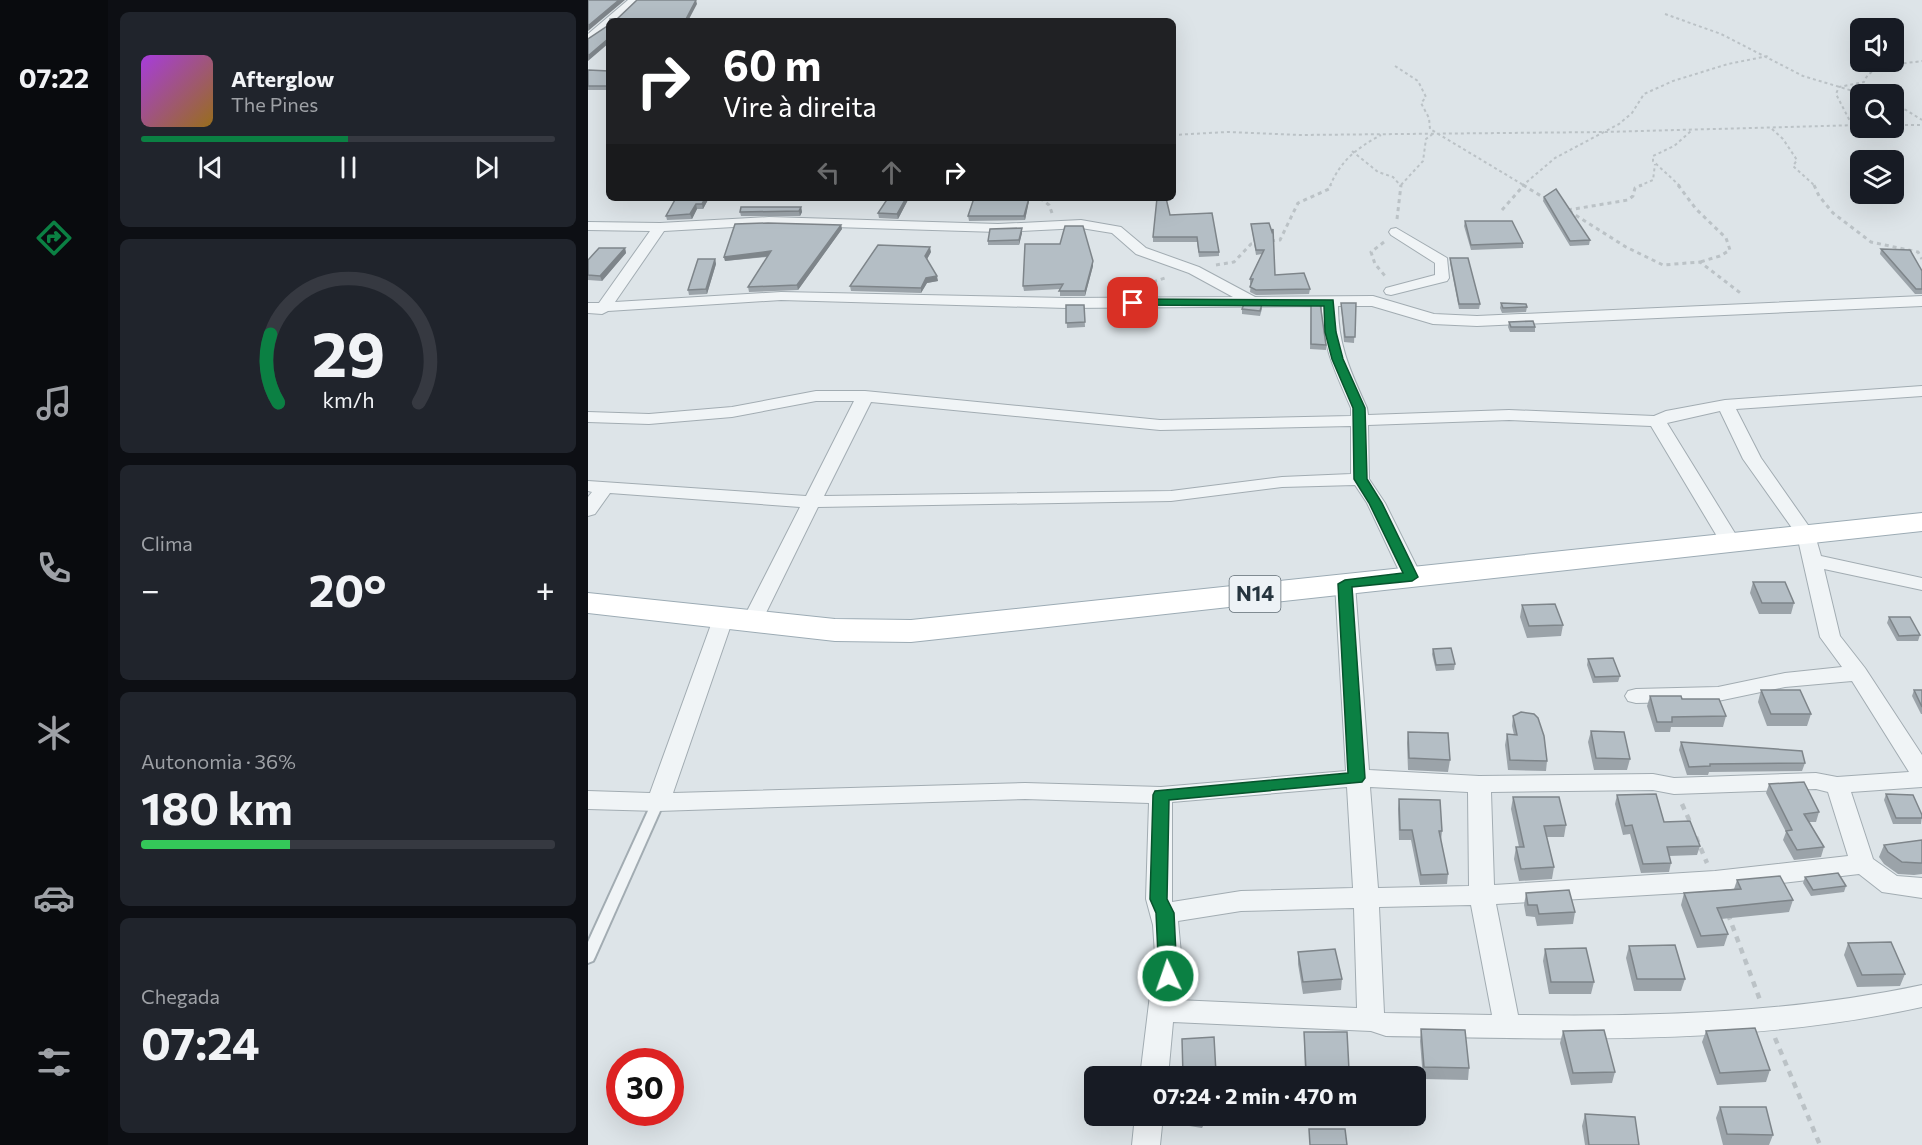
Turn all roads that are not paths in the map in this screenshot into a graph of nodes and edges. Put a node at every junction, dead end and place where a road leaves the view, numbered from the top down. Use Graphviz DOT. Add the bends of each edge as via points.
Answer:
graph roads {
  1 [pos="634,0"];
  2 [pos="613,18"];
  3 [pos="606,24"];
  4 [pos="588,39"];
  5 [pos="588,226"];
  6 [pos="660,227"];
  7 [pos="1396,232"];
  8 [pos="1391,291"];
  9 [pos="1922,301"];
  10 [pos="1252,303"];
  11 [pos="1330,303"];
  12 [pos="595,308"];
  13 [pos="1922,391"];
  14 [pos="1902,392"];
  15 [pos="865,396"];
  16 [pos="1725,405"];
  17 [pos="1922,407"];
  18 [pos="588,417"];
  19 [pos="1358,420"];
  20 [pos="1657,421"];
  21 [pos="1360,479"];
  22 [pos="597,486"];
  23 [pos="814,502"];
  24 [pos="588,510"];
  25 [pos="1922,522"];
  26 [pos="1731,543"];
  27 [pos="1809,547"];
  28 [pos="1412,577"];
  29 [pos="1345,584"];
  30 [pos="1922,584"];
  31 [pos="588,603"];
  32 [pos="737,621"];
  33 [pos="1858,673"];
  34 [pos="1636,696"];
  35 [pos="1922,773"];
  36 [pos="1357,778"];
  37 [pos="1922,779"];
  38 [pos="1479,784"];
  39 [pos="1837,785"];
  40 [pos="1161,795"];
  41 [pos="588,800"];
  42 [pos="658,802"];
  43 [pos="1863,864"];
  44 [pos="1922,888"];
  45 [pos="1482,895"];
  46 [pos="1366,898"];
  47 [pos="1165,913"];
  48 [pos="589,953"];
  49 [pos="1922,996"];
  50 [pos="1161,1010"];
  51 [pos="1371,1020"];
  52 [pos="1507,1025"];
  53 [pos="1155,1066"];
  54 [pos="1148,1126"];
  55 [pos="1146,1145"];
  1 -- 2 [label="street"];
  3 -- 4 [label="street"];
  5 -- 6 [label="street"];
  6 -- 10 [label="street" via="769,221 998,228 1082,224 1116,230 1141,251 1194,270"];
  6 -- 12 [label="street"];
  7 -- 8 [label="street" via="1442,261 1442,278"];
  9 -- 11 [label="street" via="1477,321 1433,319 1373,301"];
  10 -- 11 [label="street"];
  10 -- 12 [label="street" via="781,296"];
  11 -- 19 [label="street" via="1330,332 1359,408"];
  13 -- 14 [label="street"];
  14 -- 16 [label="street"];
  14 -- 17 [label="street"];
  15 -- 18 [label="street" via="816,396 732,412 650,419"];
  15 -- 19 [label="street" via="1160,425"];
  15 -- 23 [label="street"];
  16 -- 20 [label="street"];
  16 -- 27 [label="street" via="1752,459"];
  19 -- 20 [label="street" via="1509,415"];
  19 -- 21 [label="street"];
  20 -- 26 [label="street"];
  21 -- 23 [label="street" via="1282,482 1172,496"];
  21 -- 28 [label="street"];
  22 -- 23 [label="street"];
  22 -- 24 [label="street"];
  23 -- 32 [label="street"];
  25 -- 27 [label="main road, N14"];
  26 -- 27 [label="main road, N14"];
  26 -- 28 [label="main road, N14"];
  27 -- 30 [label="street"];
  27 -- 33 [label="street" via="1830,637"];
  28 -- 29 [label="main road, N14"];
  29 -- 32 [label="main road, N14" via="911,631 835,630"];
  29 -- 36 [label="street"];
  31 -- 32 [label="main road, N14"];
  32 -- 42 [label="street"];
  33 -- 34 [label="street" via="1785,680 1718,694"];
  33 -- 35 [label="street"];
  36 -- 38 [label="street"];
  36 -- 40 [label="street"];
  36 -- 46 [label="street"];
  37 -- 39 [label="street"];
  38 -- 39 [label="street" via="1653,782 1674,786 1816,781"];
  38 -- 45 [label="street"];
  39 -- 43 [label="street"];
  40 -- 42 [label="street" via="1024,791"];
  40 -- 47 [label="street" via="1158,899"];
  41 -- 42 [label="street"];
  42 -- 48 [label="lane"];
  43 -- 44 [label="street" via="1891,885"];
  43 -- 45 [label="street" via="1715,881"];
  45 -- 46 [label="street"];
  45 -- 52 [label="street"];
  46 -- 47 [label="street" via="1241,901"];
  46 -- 51 [label="street"];
  47 -- 50 [label="street" via="1168,976"];
  49 -- 52 [label="street" via="1868,1008 1767,1018 1614,1028"];
  50 -- 51 [label="street"];
  50 -- 53 [label="street"];
  51 -- 52 [label="street" via="1386,1025"];
  54 -- 55 [label="street"];
}
